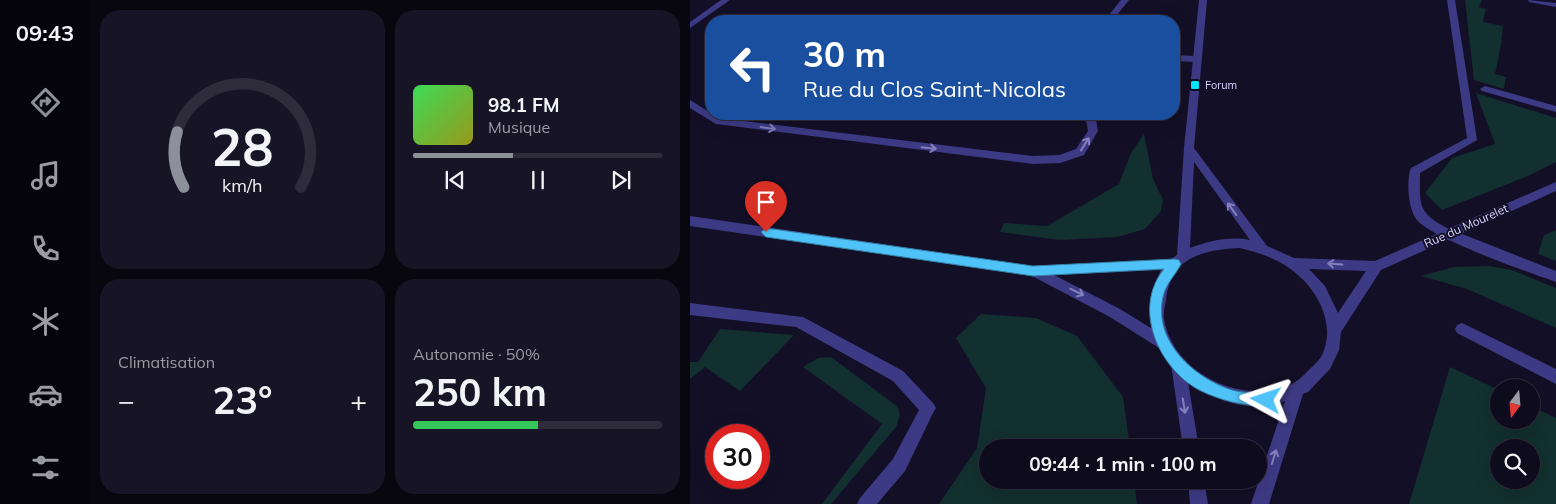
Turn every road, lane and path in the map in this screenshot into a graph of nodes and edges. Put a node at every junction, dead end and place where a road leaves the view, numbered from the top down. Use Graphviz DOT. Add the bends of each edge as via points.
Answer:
graph roads {
  1 [pos="726,0"];
  2 [pos="1125,0"];
  3 [pos="1203,0"];
  4 [pos="1451,0"];
  5 [pos="1532,0"];
  6 [pos="1556,4"];
  7 [pos="705,15"];
  8 [pos="705,15"];
  9 [pos="1113,15"];
  10 [pos="690,26"];
  11 [pos="1180,58"];
  12 [pos="1197,59"];
  13 [pos="1485,89"];
  14 [pos="690,102"];
  15 [pos="1556,109"];
  16 [pos="705,113"];
  17 [pos="715,120"];
  18 [pos="1091,120"];
  19 [pos="1188,148"];
  20 [pos="1556,186"];
  21 [pos="690,221"];
  22 [pos="1450,234"];
  23 [pos="1262,248"];
  24 [pos="1179,261"];
  25 [pos="1295,263"];
  26 [pos="1376,266"];
  27 [pos="1033,271"];
  28 [pos="1556,277"];
  29 [pos="690,309"];
  30 [pos="1462,329"];
  31 [pos="1334,330"];
  32 [pos="1163,343"];
  33 [pos="1178,365"];
  34 [pos="1556,377"];
  35 [pos="1296,392"];
  36 [pos="1190,439"];
  37 [pos="1197,489"];
  38 [pos="866,504"];
  39 [pos="1199,504"];
  40 [pos="1260,504"];
  1 -- 7 [label="street"];
  2 -- 9 [label="street"];
  3 -- 12 [label="street"];
  4 -- 22 [label="street" via="1472,140 1415,171 1414,196 1422,218"];
  5 -- 6 [label="street"];
  8 -- 10 [label="street"];
  11 -- 12 [label="street"];
  12 -- 19 [label="street"];
  13 -- 15 [label="street"];
  14 -- 16 [label="street, one-way"];
  17 -- 18 [label="street, one-way" via="1033,160 1060,159 1080,152 1093,131"];
  23 -- 19 [label="street, one-way"];
  19 -- 24 [label="street"];
  20 -- 22 [label="street, Rue du Mourelet"];
  21 -- 27 [label="street"];
  22 -- 26 [label="street, Rue du Mourelet"];
  22 -- 28 [label="street"];
  23 -- 24 [label="street" via="1220,244 1200,248"];
  23 -- 25 [label="street"];
  24 -- 27 [label="street"];
  24 -- 32 [label="street" via="1163,279 1156,298 1156,320"];
  26 -- 25 [label="street, Rue du Mourelet, one-way"];
  25 -- 31 [label="street" via="1322,293 1331,311"];
  26 -- 31 [label="street"];
  27 -- 32 [label="street, one-way" via="1115,313"];
  29 -- 38 [label="street" via="798,321 898,376 928,408 899,465"];
  30 -- 34 [label="street"];
  31 -- 35 [label="street" via="1331,355 1318,376"];
  32 -- 33 [label="street"];
  33 -- 35 [label="street" via="1203,385 1234,397 1266,400"];
  33 -- 36 [label="street, one-way"];
  40 -- 35 [label="street, one-way"];
  37 -- 39 [label="street"];
}
